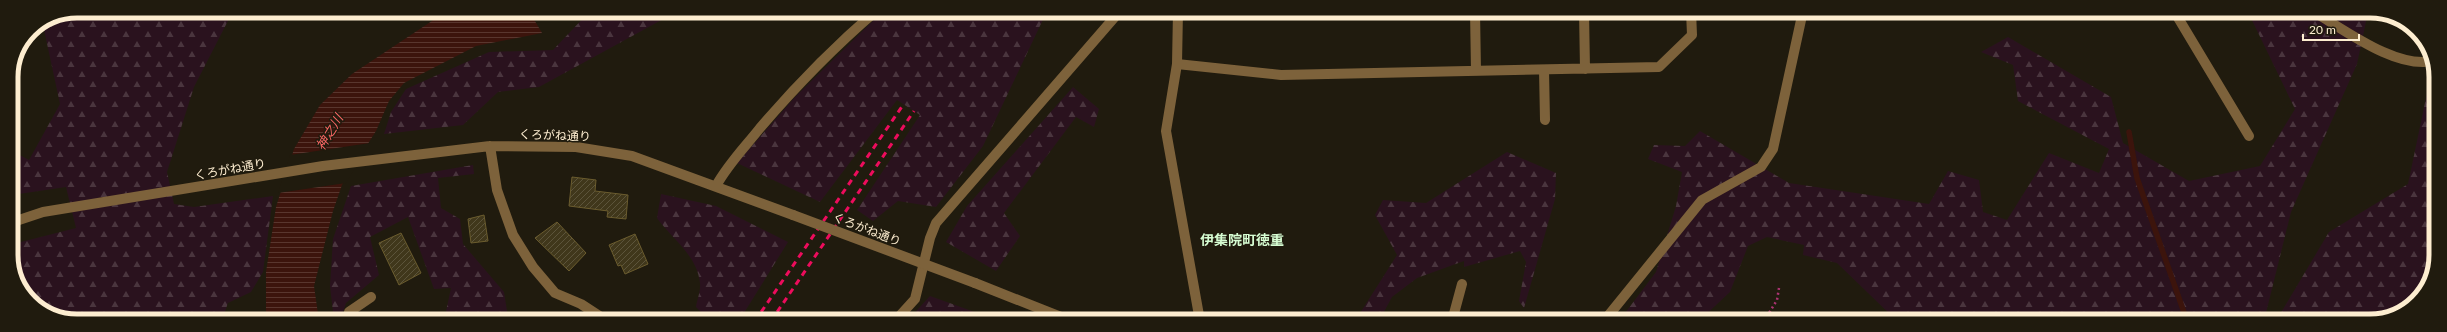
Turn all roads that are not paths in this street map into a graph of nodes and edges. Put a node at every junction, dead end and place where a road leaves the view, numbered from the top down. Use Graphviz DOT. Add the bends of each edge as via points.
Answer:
graph roads {
  1 [pos="868,18"];
  2 [pos="1114,18"];
  3 [pos="1178,18"];
  4 [pos="1475,18"];
  5 [pos="1584,18"];
  6 [pos="1691,18"];
  7 [pos="1801,18"];
  8 [pos="2178,18"];
  9 [pos="2324,18"];
  10 [pos="2426,61"];
  11 [pos="1178,64"];
  12 [pos="1585,69"];
  13 [pos="1544,70"];
  14 [pos="1476,71"];
  15 [pos="1545,120"];
  16 [pos="2249,136"];
  17 [pos="490,146"];
  18 [pos="716,186"];
  19 [pos="18,220"];
  20 [pos="1462,284"];
  21 [pos="371,297"];
  22 [pos="349,314"];
  23 [pos="596,314"];
  24 [pos="901,314"];
  25 [pos="1054,314"];
  26 [pos="1199,314"];
  27 [pos="1454,314"];
  28 [pos="1610,314"];
  1 -- 18 [label="street" via="835,46 786,97 725,170"];
  2 -- 24 [label="street" via="936,223 915,299"];
  3 -- 11 [label="street"];
  4 -- 14 [label="street"];
  5 -- 12 [label="street"];
  6 -- 12 [label="street" via="1692,35 1658,68"];
  7 -- 28 [label="street" via="1773,149 1761,167 1702,200"];
  8 -- 16 [label="street"];
  9 -- 10 [label="street" via="2394,56 2416,62"];
  11 -- 14 [label="street" via="1281,75"];
  11 -- 26 [label="street" via="1166,131"];
  12 -- 13 [label="street"];
  13 -- 14 [label="street"];
  13 -- 15 [label="street"];
  17 -- 18 [label="street, くろがね通り" via="576,147 632,156"];
  17 -- 19 [label="street, くろがね通り" via="323,166 43,212"];
  17 -- 23 [label="street" via="497,190 513,235 532,267 555,293"];
  18 -- 25 [label="street, くろがね通り, bridge"];
  20 -- 27 [label="street"];
  21 -- 22 [label="street"];
}
